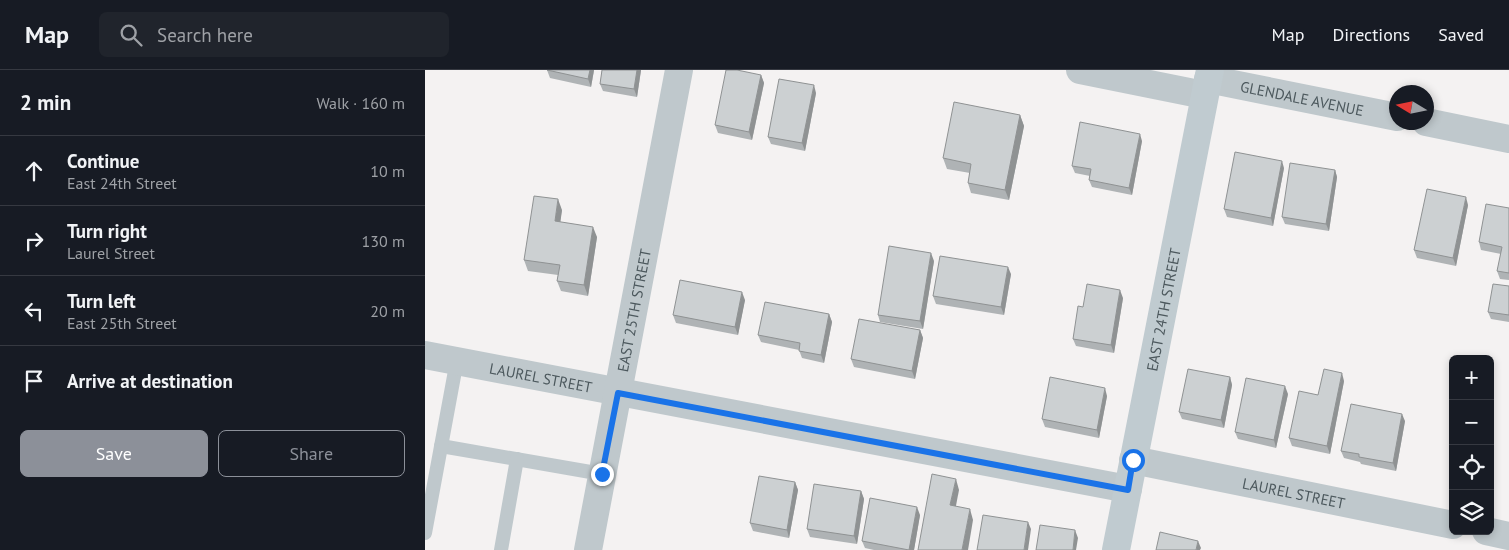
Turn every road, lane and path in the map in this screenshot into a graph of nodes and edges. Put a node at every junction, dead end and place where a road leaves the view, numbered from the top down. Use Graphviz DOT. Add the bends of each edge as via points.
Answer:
graph roads {
  1 [pos="679,70"];
  2 [pos="1080,70"];
  3 [pos="1207,81"];
  4 [pos="1389,115"];
  5 [pos="1434,124"];
  6 [pos="1509,139"];
  7 [pos="425,355"];
  8 [pos="457,360"];
  9 [pos="618,393"];
  10 [pos="441,446"];
  11 [pos="517,459"];
  12 [pos="1133,460"];
  13 [pos="602,474"];
  14 [pos="1128,490"];
  15 [pos="1449,524"];
  16 [pos="425,533"];
  17 [pos="1494,533"];
  18 [pos="1509,536"];
  19 [pos="501,550"];
  20 [pos="588,550"];
  21 [pos="1116,550"];
  1 -- 9 [label="street, EAST 25TH STREET"];
  2 -- 3 [label="street, GLENDALE AVENUE"];
  3 -- 4 [label="street, GLENDALE AVENUE"];
  3 -- 12 [label="main road, EAST 24TH STREET"];
  5 -- 6 [label="street"];
  7 -- 8 [label="street, LAUREL STREET"];
  8 -- 9 [label="street, LAUREL STREET"];
  8 -- 10 [label="lane"];
  9 -- 13 [label="street, EAST 25TH STREET"];
  9 -- 14 [label="street, LAUREL STREET"];
  10 -- 11 [label="lane"];
  10 -- 16 [label="lane"];
  11 -- 13 [label="lane"];
  11 -- 19 [label="lane"];
  12 -- 14 [label="main road, EAST 24TH STREET"];
  12 -- 15 [label="street, LAUREL STREET"];
  13 -- 20 [label="street, EAST 25TH STREET"];
  14 -- 21 [label="main road, EAST 24TH STREET"];
  17 -- 18 [label="street"];
}
